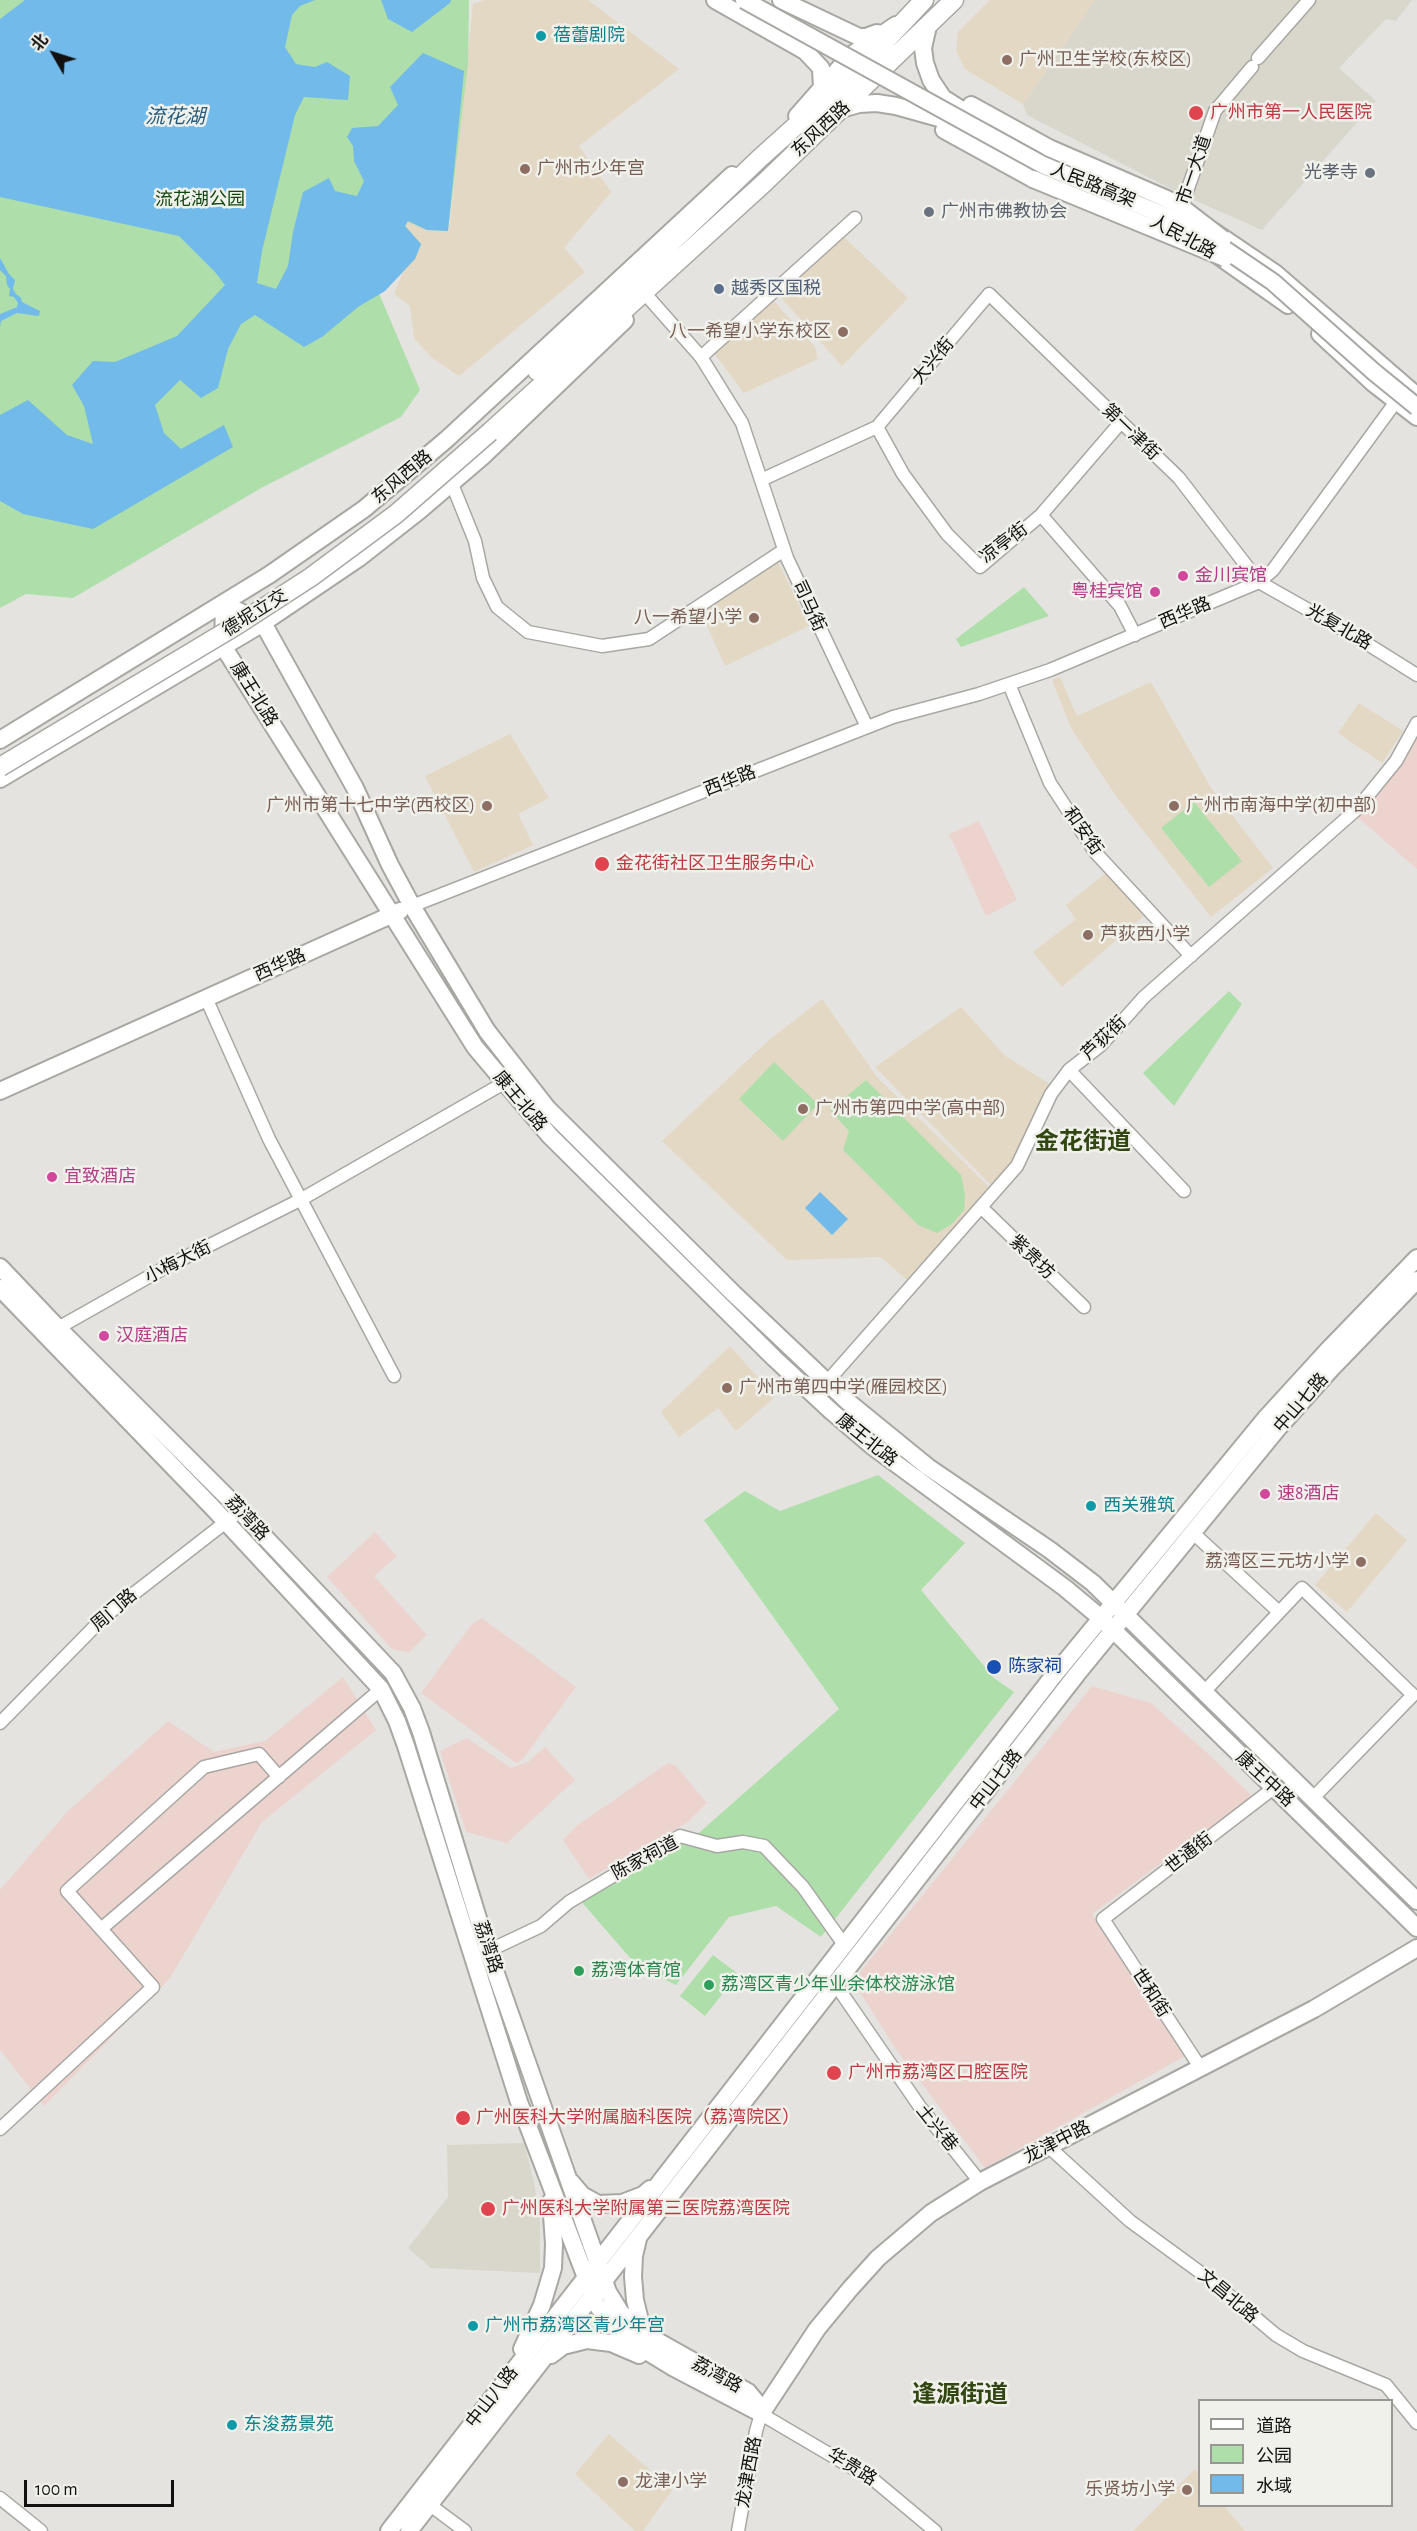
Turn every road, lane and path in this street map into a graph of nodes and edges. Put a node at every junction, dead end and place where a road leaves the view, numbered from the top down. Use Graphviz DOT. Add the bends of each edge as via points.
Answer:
graph roads {
  1 [pos="714,0"];
  2 [pos="744,0"];
  3 [pos="781,0"];
  4 [pos="924,0"];
  5 [pos="954,0"];
  6 [pos="1309,0"];
  7 [pos="800,10"];
  8 [pos="907,18"];
  9 [pos="928,26"];
  10 [pos="776,34"];
  11 [pos="935,86"];
  12 [pos="822,88"];
  13 [pos="845,108"];
  14 [pos="926,114"];
  15 [pos="760,158"];
  16 [pos="1179,215"];
  17 [pos="855,218"];
  18 [pos="686,256"];
  19 [pos="1259,272"];
  20 [pos="989,294"];
  21 [pos="648,297"];
  22 [pos="701,357"];
  23 [pos="1406,395"];
  24 [pos="1417,406"];
  25 [pos="1417,417"];
  26 [pos="1121,422"];
  27 [pos="877,427"];
  28 [pos="486,428"];
  29 [pos="761,480"];
  30 [pos="452,484"];
  31 [pos="1041,515"];
  32 [pos="315,544"];
  33 [pos="784,550"];
  34 [pos="335,575"];
  35 [pos="1259,582"];
  36 [pos="224,604"];
  37 [pos="263,622"];
  38 [pos="1135,635"];
  39 [pos="223,646"];
  40 [pos="109,675"];
  41 [pos="1417,675"];
  42 [pos="1009,684"];
  43 [pos="126,704"];
  44 [pos="1417,723"];
  45 [pos="867,727"];
  46 [pos="0,740"];
  47 [pos="0,754"];
  48 [pos="0,775"];
  49 [pos="412,906"];
  50 [pos="391,915"];
  51 [pos="433,940"];
  52 [pos="414,951"];
  53 [pos="1191,956"];
  54 [pos="206,998"];
  55 [pos="1069,1070"];
  56 [pos="504,1083"];
  57 [pos="0,1091"];
  58 [pos="1184,1191"];
  59 [pos="300,1200"];
  60 [pos="981,1207"];
  61 [pos="1417,1258"];
  62 [pos="0,1267"];
  63 [pos="1417,1280"];
  64 [pos="0,1288"];
  65 [pos="1084,1307"];
  66 [pos="58,1328"];
  67 [pos="394,1376"];
  68 [pos="826,1383"];
  69 [pos="240,1511"];
  70 [pos="225,1522"];
  71 [pos="1192,1532"];
  72 [pos="1119,1610"];
  73 [pos="1279,1612"];
  74 [pos="1108,1624"];
  75 [pos="1058,1685"];
  76 [pos="381,1689"];
  77 [pos="1203,1693"];
  78 [pos="0,1723"];
  79 [pos="279,1777"];
  80 [pos="1275,1787"];
  81 [pos="1311,1799"];
  82 [pos="1417,1901"];
  83 [pos="1103,1919"];
  84 [pos="1417,1928"];
  85 [pos="101,1929"];
  86 [pos="845,1946"];
  87 [pos="1417,1948"];
  88 [pos="488,1951"];
  89 [pos="836,1985"];
  90 [pos="1200,2067"];
  91 [pos="0,2128"];
  92 [pos="1049,2147"];
  93 [pos="542,2160"];
  94 [pos="565,2173"];
  95 [pos="665,2178"];
  96 [pos="980,2182"];
  97 [pos="640,2234"];
  98 [pos="596,2264"];
  99 [pos="585,2278"];
  100 [pos="604,2281"];
  101 [pos="592,2296"];
  102 [pos="643,2332"];
  103 [pos="674,2368"];
  104 [pos="508,2376"];
  105 [pos="530,2377"];
  106 [pos="761,2414"];
  107 [pos="1417,2423"];
  108 [pos="0,2498"];
  109 [pos="430,2505"];
  110 [pos="41,2531"];
  111 [pos="388,2531"];
  112 [pos="409,2531"];
  113 [pos="465,2531"];
  114 [pos="738,2531"];
  115 [pos="935,2531"];
  1 -- 10 [label="main road"];
  2 -- 19 [label="main road, 人民路高架, bridge" via="1023,155 1168,217"];
  3 -- 7 [label="main road"];
  4 -- 8 [label="highway, 东风西路"];
  5 -- 9 [label="highway, 东风西路"];
  6 -- 16 [label="street, 市一大道" via="1215,111"];
  7 -- 8 [label="main road" via="859,37"];
  7 -- 10 [label="main road" via="803,24 798,33 788,37"];
  8 -- 12 [label="main road" via="850,56"];
  8 -- 15 [label="highway, 东风西路" via="834,92"];
  9 -- 11 [label="main road" via="922,48"];
  9 -- 13 [label="highway, 东风西路"];
  10 -- 12 [label="main road" via="815,59 821,68"];
  11 -- 14 [label="main road"];
  11 -- 16 [label="main road, 人民北路" via="970,116 1039,154"];
  11 -- 19 [label="main road, bridge" via="1049,148 1176,203"];
  12 -- 15 [label="main road"];
  13 -- 14 [label="main road, 人民北路" via="877,103"];
  13 -- 18 [label="highway, 东风西路"];
  14 -- 19 [label="main road, bridge" via="944,130 1033,179"];
  14 -- 23 [label="main road, 人民北路" via="1036,169 1166,225 1213,252"];
  15 -- 28 [label="highway, 东风西路"];
  15 -- 32 [label="main road, 东风西路" via="715,189 423,460"];
  16 -- 23 [label="main road, 人民北路" via="1215,232 1276,273"];
  17 -- 22 [label="street"];
  18 -- 21 [label="main road, 东风西路"];
  18 -- 28 [label="highway, 东风西路"];
  19 -- 24 [label="main road, 人民路高架, bridge"];
  20 -- 26 [label="street, 第一津街"];
  20 -- 27 [label="street, 大兴街"];
  21 -- 22 [label="street, 司马街"];
  21 -- 30 [label="main road, 东风西路" via="533,411"];
  22 -- 29 [label="street, 司马街" via="742,423"];
  23 -- 25 [label="main road, 人民北路"];
  23 -- 35 [label="street, 西华路" via="1273,570"];
  26 -- 31 [label="street, 凉亭街"];
  26 -- 35 [label="street, 第一津街" via="1179,478"];
  27 -- 29 [label="street"];
  27 -- 31 [label="street, 凉亭街" via="903,474 947,534 980,567"];
  28 -- 47 [label="highway, 德坭立交" via="294,575"];
  28 -- 48 [label="highway, 德坭立交, bridge" via="396,514 311,577"];
  29 -- 33 [label="street, 司马街"];
  30 -- 33 [label="street" via="475,541 483,578 497,607 528,632 602,645 649,639"];
  30 -- 34 [label="main road, 东风西路"];
  31 -- 38 [label="street" via="1120,606"];
  32 -- 34 [label="street"];
  32 -- 36 [label="main road, 东风西路"];
  33 -- 45 [label="street, 司马街"];
  34 -- 37 [label="main road, 东风西路"];
  35 -- 38 [label="street, 西华路"];
  35 -- 41 [label="street, 光复北路"];
  36 -- 37 [label="main road"];
  36 -- 39 [label="main road, 康王北路"];
  36 -- 40 [label="main road, 东风西路"];
  37 -- 39 [label="main road, 东风西路"];
  37 -- 49 [label="main road, 康王北路" via="355,788"];
  38 -- 42 [label="street, 西华路"];
  39 -- 43 [label="main road, 东风西路"];
  39 -- 50 [label="main road, 康王北路"];
  40 -- 43 [label="street"];
  40 -- 46 [label="main road, 东风西路"];
  42 -- 45 [label="street, 西华路"];
  42 -- 53 [label="street, 和安街" via="1050,783 1095,852"];
  43 -- 48 [label="main road, 东风西路"];
  44 -- 53 [label="street, 芦荻街" via="1396,761 1357,809"];
  45 -- 49 [label="street, 西华路"];
  49 -- 50 [label="main road, 西华路"];
  49 -- 51 [label="main road, 康王北路"];
  50 -- 52 [label="main road, 康王北路"];
  50 -- 54 [label="main road, 西华路"];
  51 -- 52 [label="street" via="423,935 417,937"];
  51 -- 68 [label="main road, 康王北路" via="487,1031 547,1108"];
  52 -- 56 [label="main road, 康王北路"];
  53 -- 55 [label="street, 芦荻街" via="1144,997 1101,1045"];
  54 -- 57 [label="main road, 西华路"];
  54 -- 59 [label="street"];
  55 -- 58 [label="street"];
  55 -- 60 [label="street, 芦荻街" via="1051,1094 1017,1166"];
  56 -- 59 [label="street, 小梅大街"];
  56 -- 74 [label="main road, 康王北路" via="568,1155 818,1400 872,1446"];
  59 -- 66 [label="street, 小梅大街" via="166,1267"];
  59 -- 67 [label="street"];
  60 -- 65 [label="street, 紫贵坊"];
  60 -- 68 [label="street, 芦荻街"];
  61 -- 72 [label="main road, 中山七路" via="1271,1412"];
  62 -- 66 [label="main road, 荔湾路"];
  63 -- 71 [label="main road, 中山七路" via="1315,1387"];
  64 -- 70 [label="main road, 荔湾路"];
  66 -- 69 [label="main road, 荔湾路"];
  68 -- 72 [label="main road, 康王北路" via="909,1453 1059,1556"];
  69 -- 70 [label="street, 周门路"];
  69 -- 88 [label="main road, 荔湾路" via="393,1673 402,1688 430,1759"];
  70 -- 76 [label="main road, 荔湾路"];
  70 -- 78 [label="street, 周门路" via="105,1616"];
  71 -- 72 [label="main road, 中山七路"];
  71 -- 73 [label="street"];
  72 -- 74 [label="main road, 中山七路"];
  72 -- 77 [label="main road, 康王中路"];
  73 -- 77 [label="street"];
  73 -- 81 [label="street" via="1302,1588 1413,1695"];
  74 -- 75 [label="main road, 中山七路"];
  74 -- 80 [label="main road, 康王中路"];
  75 -- 86 [label="main road, 中山七路"];
  75 -- 89 [label="main road, 中山七路"];
  76 -- 79 [label="street"];
  76 -- 93 [label="main road, 荔湾路" via="406,1746 519,2102"];
  77 -- 81 [label="main road, 康王中路"];
  79 -- 85 [label="street"];
  79 -- 85 [label="street" via="259,1754 204,1767 67,1892"];
  80 -- 83 [label="street, 世通街"];
  80 -- 84 [label="main road, 康王中路"];
  81 -- 82 [label="main road, 康王中路"];
  83 -- 90 [label="street, 世和街"];
  85 -- 91 [label="street" via="153,1987"];
  86 -- 88 [label="street, 陈家祠道" via="803,1887 764,1846 743,1842 717,1846 680,1836 569,1902 541,1926"];
  86 -- 95 [label="main road, 中山七路"];
  87 -- 90 [label="main road, 龙津中路" via="1346,1992"];
  88 -- 94 [label="main road, 荔湾路"];
  89 -- 96 [label="street, 土兴巷" via="920,2108"];
  89 -- 97 [label="main road, 中山七路"];
  90 -- 92 [label="main road, 龙津中路"];
  92 -- 96 [label="main road, 龙津中路"];
  92 -- 107 [label="street, 文昌北路" via="1130,2221 1212,2281 1276,2335 1303,2351 1378,2380"];
  93 -- 99 [label="main road, 荔湾路"];
  93 -- 104 [label="main road" via="550,2199 553,2268 542,2306"];
  94 -- 95 [label="main road" via="590,2201 610,2205 643,2195"];
  94 -- 98 [label="main road, 荔湾路"];
  95 -- 98 [label="main road, 中山七路"];
  96 -- 106 [label="main road, 龙津中路" via="931,2213 873,2264 818,2329"];
  97 -- 100 [label="main road, 中山七路"];
  97 -- 102 [label="main road" via="633,2277"];
  98 -- 99 [label="main road, 中山八路"];
  98 -- 100 [label="main road, 荔湾路"];
  99 -- 101 [label="main road, 荔湾路"];
  99 -- 104 [label="main road, 中山八路"];
  100 -- 101 [label="main road, 中山七路"];
  100 -- 102 [label="main road, 荔湾路" via="615,2305"];
  101 -- 103 [label="main road, 荔湾路" via="614,2327"];
  101 -- 105 [label="main road, 中山八路"];
  102 -- 106 [label="main road, 荔湾路" via="748,2392"];
  103 -- 105 [label="main road" via="611,2343 587,2340 563,2346"];
  103 -- 106 [label="main road, 荔湾路"];
  104 -- 111 [label="main road, 中山八路"];
  105 -- 109 [label="main road, 中山八路"];
  106 -- 114 [label="street, 龙津西路"];
  106 -- 115 [label="street, 华贵路" via="875,2481"];
  108 -- 110 [label="street"];
  109 -- 112 [label="main road, 中山八路"];
  109 -- 113 [label="street"];
}
